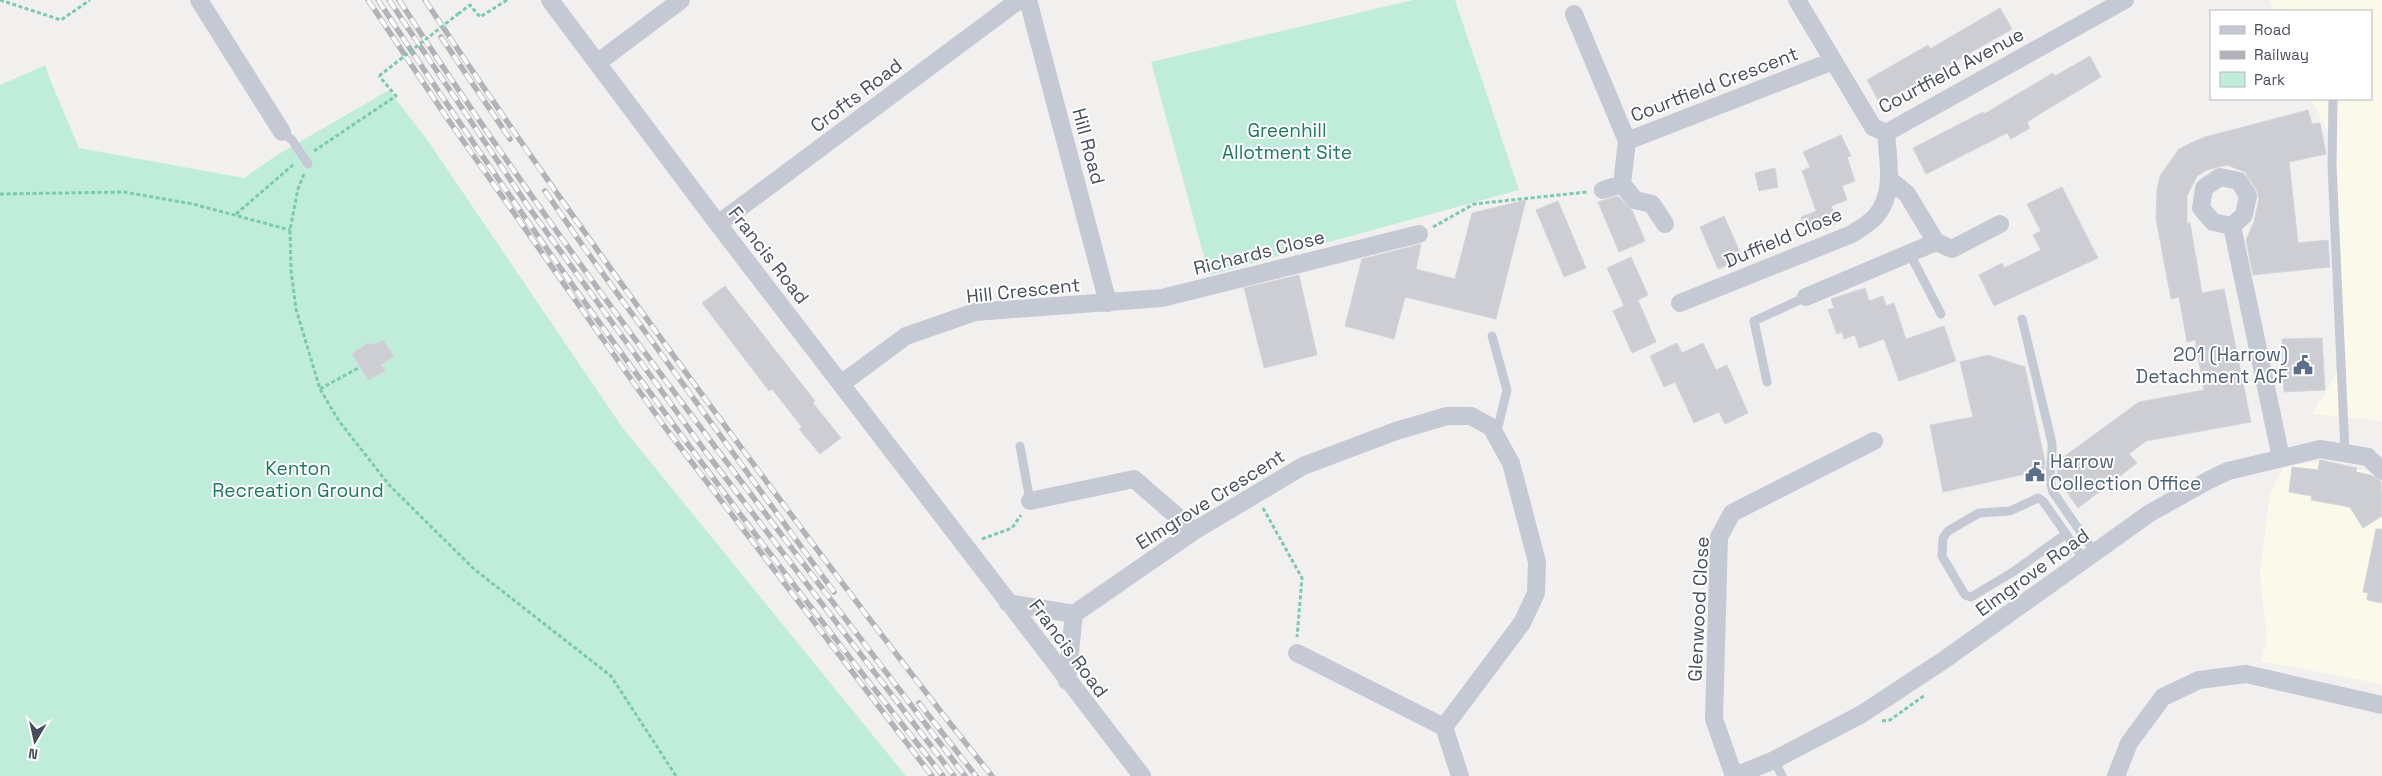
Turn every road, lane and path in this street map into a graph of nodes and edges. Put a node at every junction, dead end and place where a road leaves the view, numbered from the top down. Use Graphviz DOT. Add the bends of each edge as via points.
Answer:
graph roads {
  1 [pos="0,0"];
  2 [pos="90,0"];
  3 [pos="199,0"];
  4 [pos="507,0"];
  5 [pos="550,0"];
  6 [pos="681,0"];
  7 [pos="1019,0"];
  8 [pos="1028,0"];
  9 [pos="1797,0"];
  10 [pos="2125,0"];
  11 [pos="1574,14"];
  12 [pos="1833,62"];
  13 [pos="597,63"];
  14 [pos="2333,100"];
  15 [pos="282,132"];
  16 [pos="1886,133"];
  17 [pos="1627,141"];
  18 [pos="305,160"];
  19 [pos="1890,180"];
  20 [pos="1622,184"];
  21 [pos="1603,190"];
  22 [pos="0,194"];
  23 [pos="236,214"];
  24 [pos="718,224"];
  25 [pos="1664,224"];
  26 [pos="2000,224"];
  27 [pos="2232,226"];
  28 [pos="290,230"];
  29 [pos="1420,234"];
  30 [pos="1936,242"];
  31 [pos="1910,254"];
  32 [pos="1806,296"];
  33 [pos="1108,303"];
  34 [pos="1680,303"];
  35 [pos="1941,314"];
  36 [pos="2022,319"];
  37 [pos="1492,336"];
  38 [pos="360,367"];
  39 [pos="1768,382"];
  40 [pos="841,384"];
  41 [pos="320,389"];
  42 [pos="1496,435"];
  43 [pos="1874,441"];
  44 [pos="1020,446"];
  45 [pos="2345,452"];
  46 [pos="2375,454"];
  47 [pos="2281,458"];
  48 [pos="2382,471"];
  49 [pos="1255,493"];
  50 [pos="1030,501"];
  51 [pos="1194,531"];
  52 [pos="2066,534"];
  53 [pos="962,543"];
  54 [pos="2090,557"];
  55 [pos="1008,603"];
  56 [pos="1074,614"];
  57 [pos="1297,652"];
  58 [pos="1067,681"];
  59 [pos="1930,692"];
  60 [pos="2382,705"];
  61 [pos="1881,721"];
  62 [pos="1444,727"];
  63 [pos="1774,760"];
  64 [pos="676,776"];
  65 [pos="1142,776"];
  66 [pos="1460,776"];
  67 [pos="1735,776"];
  68 [pos="1782,776"];
  69 [pos="2116,776"];
  1 -- 2 [label="path" via="62,20"];
  3 -- 15 [label="street"];
  4 -- 18 [label="path, bridge" via="480,17 470,5 379,76 396,96"];
  5 -- 13 [label="street, Francis Road"];
  6 -- 13 [label="street"];
  7 -- 24 [label="street, Crofts Road"];
  8 -- 33 [label="street, Hill Road"];
  9 -- 12 [label="street, Courtfield Avenue"];
  10 -- 16 [label="street, Courtfield Avenue"];
  11 -- 17 [label="street, Courtfield Crescent"];
  12 -- 16 [label="street, Courtfield Avenue" via="1873,127"];
  12 -- 17 [label="street, Courtfield Crescent"];
  13 -- 24 [label="street, Francis Road"];
  14 -- 45 [label="lane" via="2332,166"];
  15 -- 18 [label="lane" via="292,140"];
  16 -- 19 [label="street, Duffield Close"];
  17 -- 20 [label="street"];
  18 -- 23 [label="path"];
  18 -- 28 [label="path"];
  19 -- 30 [label="street" via="1907,194"];
  19 -- 34 [label="street, Duffield Close" via="1886,198 1874,218 1852,234"];
  20 -- 21 [label="street"];
  20 -- 25 [label="street" via="1635,200 1652,204"];
  21 -- 29 [label="path" via="1474,204"];
  22 -- 23 [label="path" via="124,192"];
  23 -- 28 [label="path"];
  24 -- 40 [label="street, Francis Road"];
  26 -- 30 [label="street" via="1952,249"];
  27 -- 47 [label="street"];
  28 -- 41 [label="path" via="296,309"];
  29 -- 33 [label="street, Richards Close" via="1162,298"];
  30 -- 31 [label="street"];
  31 -- 32 [label="street"];
  31 -- 35 [label="lane"];
  32 -- 39 [label="lane" via="1754,321"];
  33 -- 40 [label="street, Hill Crescent" via="975,312 906,336"];
  36 -- 54 [label="lane" via="2052,443 2049,483"];
  37 -- 42 [label="lane" via="1507,390"];
  38 -- 41 [label="path"];
  40 -- 53 [label="street, Francis Road"];
  41 -- 64 [label="path" via="339,422 390,486 474,569 611,676"];
  42 -- 49 [label="street, Elmgrove Crescent" via="1492,427 1471,416 1447,416 1396,431 1303,466"];
  42 -- 62 [label="street, Elmgrove Crescent" via="1511,462 1537,562 1536,593 1522,623"];
  43 -- 67 [label="street, Glenwood Close" via="1732,513 1719,537 1714,719"];
  44 -- 50 [label="lane"];
  45 -- 46 [label="street, Elmgrove Road"];
  45 -- 47 [label="street, Elmgrove Road" via="2320,449"];
  46 -- 48 [label="street, Elmgrove Road"];
  47 -- 54 [label="street, Elmgrove Road" via="2228,471 2209,480 2150,513"];
  49 -- 51 [label="street, Elmgrove Crescent"];
  49 -- 57 [label="path" via="1302,578"];
  50 -- 51 [label="street" via="1134,480"];
  50 -- 53 [label="path" via="1012,528"];
  51 -- 56 [label="street, Elmgrove Crescent"];
  52 -- 52 [label="lane" via="2038,498 2010,511 1978,512 1948,531 1943,538 1942,556 1965,595 1971,597"];
  52 -- 54 [label="lane"];
  53 -- 55 [label="street, Francis Road"];
  54 -- 63 [label="street, Elmgrove Road" via="1862,714"];
  55 -- 56 [label="street"];
  55 -- 58 [label="street, Francis Road"];
  56 -- 58 [label="street"];
  57 -- 62 [label="street"];
  58 -- 65 [label="street, Francis Road"];
  59 -- 61 [label="path" via="1890,720"];
  60 -- 69 [label="street" via="2246,674 2199,680 2163,697 2129,743"];
  62 -- 66 [label="street"];
  63 -- 67 [label="street, Elmgrove Road"];
  63 -- 68 [label="lane"];
}
